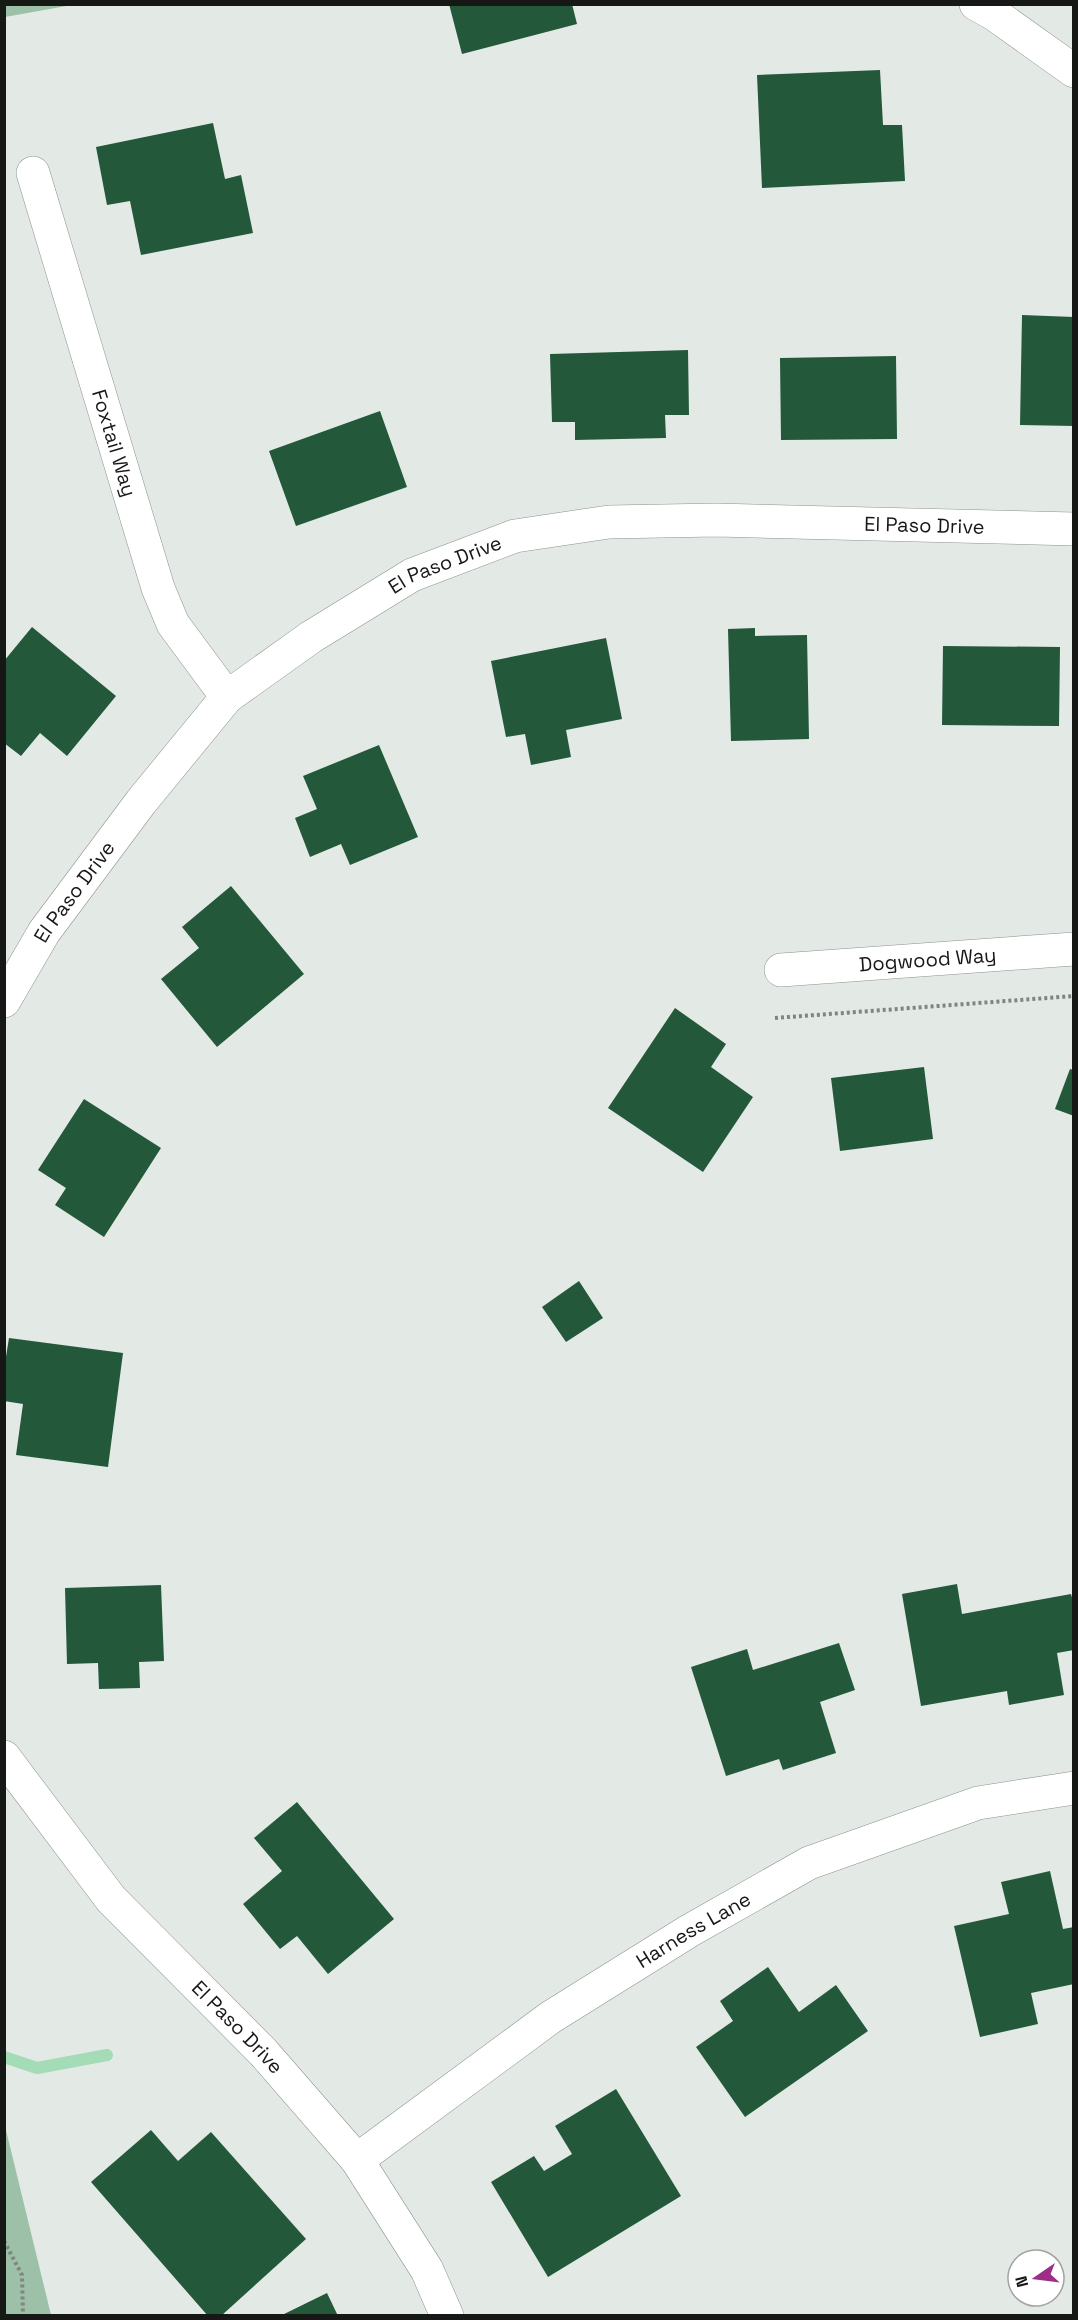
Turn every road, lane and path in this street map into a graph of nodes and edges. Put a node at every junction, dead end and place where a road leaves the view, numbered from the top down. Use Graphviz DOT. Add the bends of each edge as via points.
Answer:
graph roads {
  1 [pos="976,4"];
  2 [pos="1074,71"];
  3 [pos="33,173"];
  4 [pos="1074,529"];
  5 [pos="227,697"];
  6 [pos="1074,949"];
  7 [pos="781,970"];
  8 [pos="1074,996"];
  9 [pos="4,1001"];
  10 [pos="775,1018"];
  11 [pos="4,1757"];
  12 [pos="1074,1788"];
  13 [pos="357,2160"];
  14 [pos="4,2241"];
  15 [pos="23,2316"];
  16 [pos="447,2316"];
  1 -- 2 [label="street"];
  3 -- 5 [label="street, Foxtail Way" via="158,588 173,624"];
  4 -- 5 [label="street, El Paso Drive" via="716,520 609,522 515,536 412,575 311,637"];
  5 -- 9 [label="street, El Paso Drive" via="141,802 44,932"];
  6 -- 7 [label="street, Dogwood Way"];
  8 -- 10 [label="path"];
  11 -- 13 [label="street, El Paso Drive" via="111,1899 262,2052"];
  12 -- 13 [label="street, Harness Lane" via="978,1803 809,1863 689,1931 551,2017"];
  13 -- 16 [label="street, El Paso Drive" via="427,2270"];
  14 -- 15 [label="path" via="22,2275"];
}
